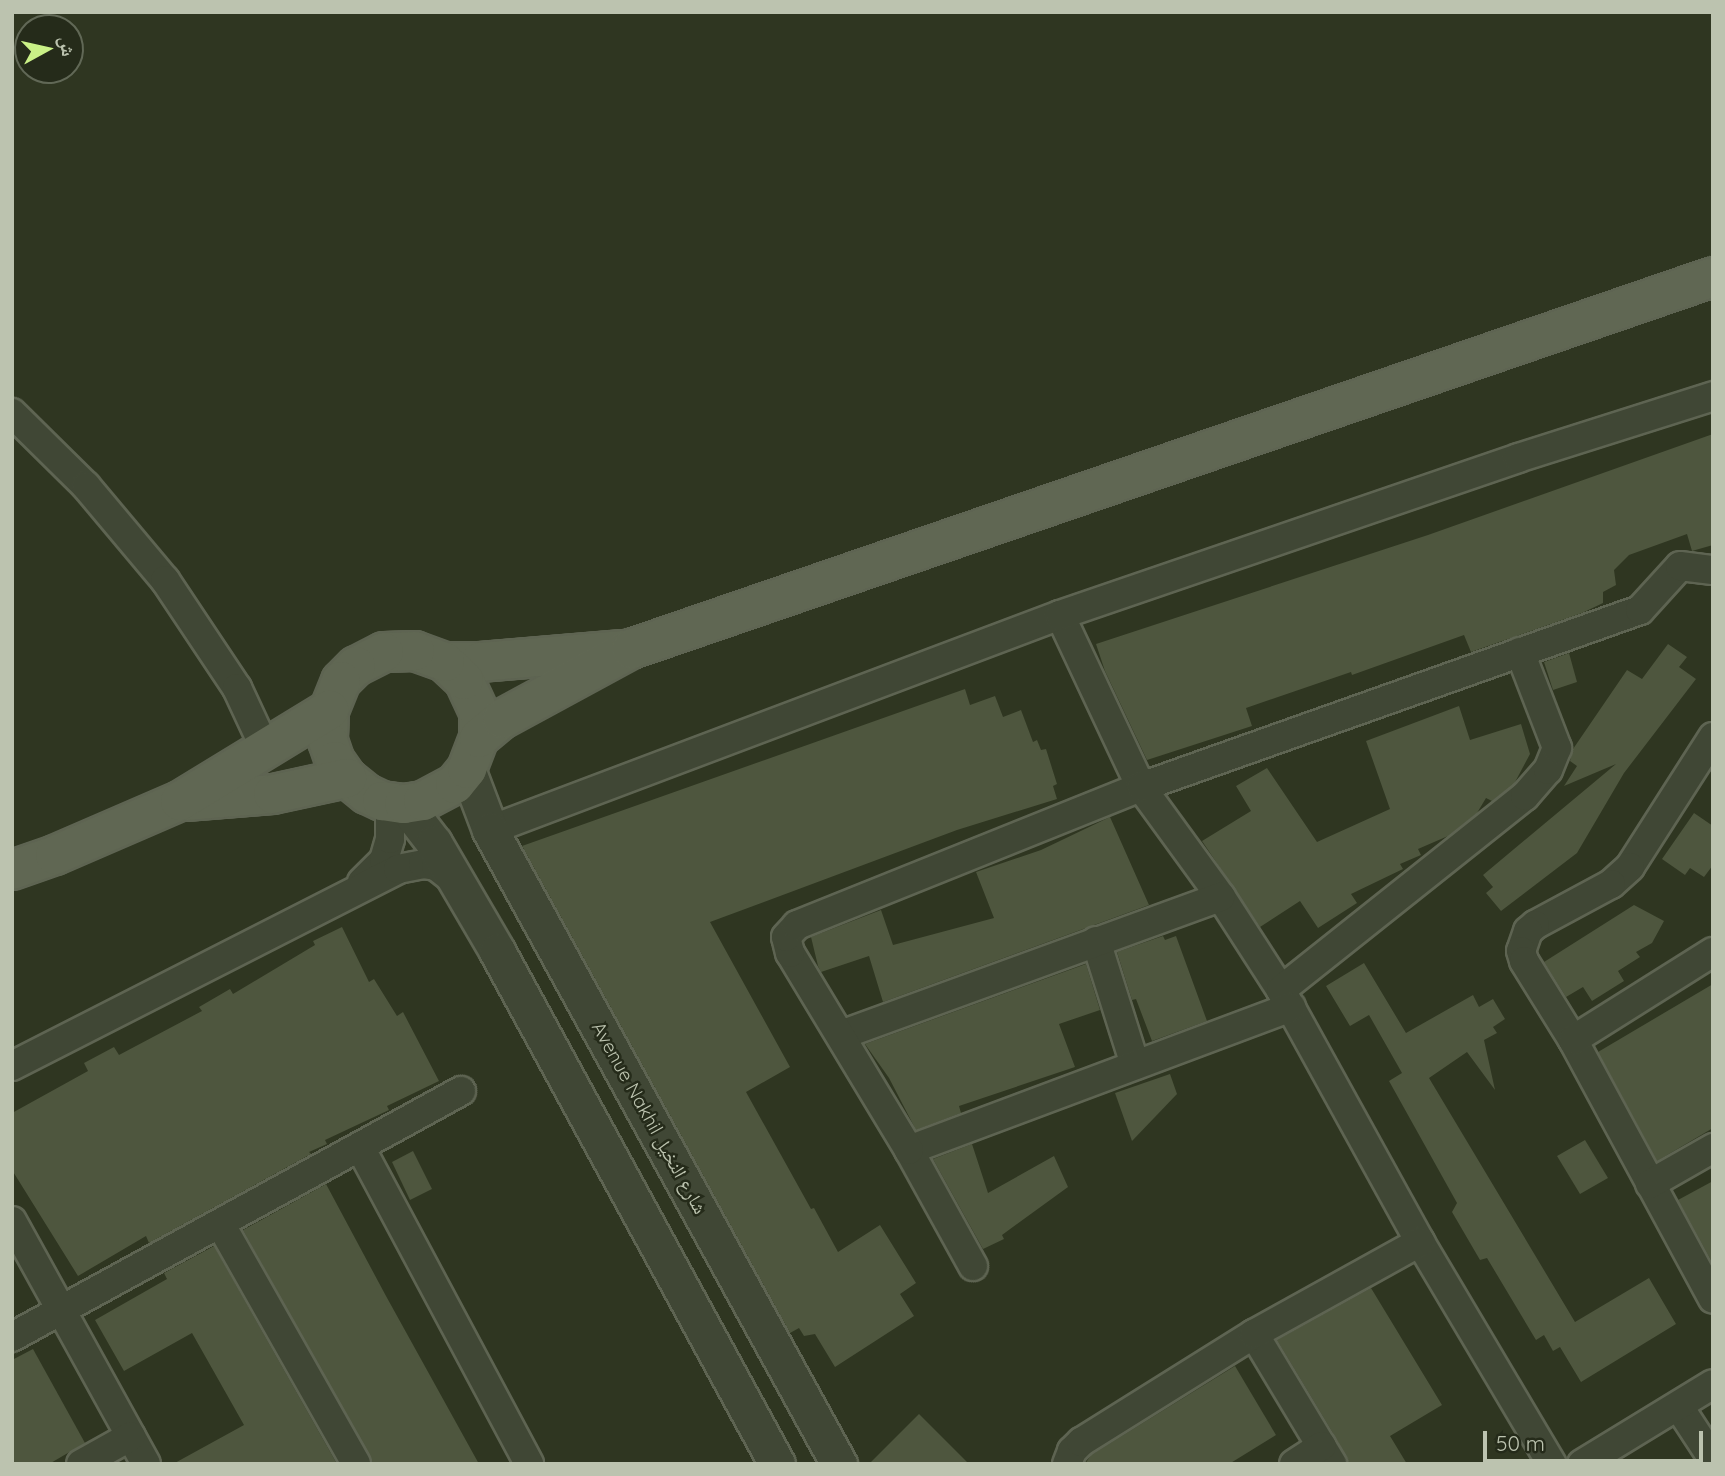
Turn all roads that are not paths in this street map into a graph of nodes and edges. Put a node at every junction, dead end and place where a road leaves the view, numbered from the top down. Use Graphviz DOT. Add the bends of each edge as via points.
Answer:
graph roads {
  1 [pos="1713,277"];
  2 [pos="1713,396"];
  3 [pos="12,413"];
  4 [pos="1713,570"];
  5 [pos="1060,615"];
  6 [pos="631,649"];
  7 [pos="1520,652"];
  8 [pos="445,662"];
  9 [pos="328,710"];
  10 [pos="1713,737"];
  11 [pos="265,748"];
  12 [pos="473,754"];
  13 [pos="346,778"];
  14 [pos="1142,787"];
  15 [pos="180,801"];
  16 [pos="397,803"];
  17 [pos="490,830"];
  18 [pos="12,870"];
  19 [pos="460,885"];
  20 [pos="349,893"];
  21 [pos="1222,897"];
  22 [pos="1096,941"];
  23 [pos="1713,953"];
  24 [pos="1286,999"];
  25 [pos="841,1035"];
  26 [pos="1573,1040"];
  27 [pos="1135,1065"];
  28 [pos="12,1066"];
  29 [pos="461,1091"];
  30 [pos="360,1147"];
  31 [pos="1713,1148"];
  32 [pos="909,1150"];
  33 [pos="1650,1184"];
  34 [pos="12,1221"];
  35 [pos="221,1225"];
  36 [pos="1420,1242"];
  37 [pos="973,1266"];
  38 [pos="1713,1299"];
  39 [pos="61,1310"];
  40 [pos="1254,1334"];
  41 [pos="12,1337"];
  42 [pos="1713,1384"];
  43 [pos="1679,1408"];
  44 [pos="131,1436"];
  45 [pos="1327,1455"];
  46 [pos="1713,1460"];
  47 [pos="80,1464"];
  48 [pos="146,1464"];
  49 [pos="356,1464"];
  50 [pos="529,1464"];
  51 [pos="777,1464"];
  52 [pos="839,1464"];
  53 [pos="1067,1464"];
  54 [pos="1294,1464"];
  55 [pos="1552,1464"];
  56 [pos="1582,1464"];
  1 -- 6 [label="main road"];
  2 -- 5 [label="street"];
  3 -- 11 [label="street" via="86,486 165,580 237,688"];
  4 -- 7 [label="street" via="1679,566 1640,610"];
  5 -- 14 [label="street"];
  5 -- 17 [label="street"];
  6 -- 8 [label="main road"];
  6 -- 12 [label="main road" via="502,719"];
  7 -- 14 [label="street"];
  7 -- 24 [label="street" via="1556,748 1548,770 1525,796"];
  8 -- 9 [label="main road" via="405,650 374,656 341,681"];
  8 -- 12 [label="main road" via="473,695 480,721"];
  9 -- 11 [label="main road"];
  9 -- 13 [label="main road" via="328,741"];
  10 -- 26 [label="street" via="1630,866 1611,884 1535,925 1523,940 1524,961"];
  11 -- 15 [label="main road"];
  12 -- 16 [label="main road" via="440,794"];
  12 -- 17 [label="street, Avenue Nakhil شارع النخيل"];
  13 -- 15 [label="main road" via="273,794"];
  13 -- 16 [label="main road" via="366,794"];
  14 -- 21 [label="street"];
  14 -- 25 [label="street" via="797,925 786,937 790,953"];
  15 -- 18 [label="main road"];
  16 -- 19 [label="street"];
  16 -- 20 [label="street" via="384,860"];
  17 -- 52 [label="street, Avenue Nakhil شارع النخيل"];
  19 -- 20 [label="street" via="436,866 423,864 398,869"];
  19 -- 51 [label="street"];
  20 -- 28 [label="street"];
  21 -- 22 [label="street"];
  21 -- 24 [label="street"];
  22 -- 25 [label="street"];
  22 -- 27 [label="street"];
  23 -- 26 [label="street"];
  24 -- 27 [label="street"];
  24 -- 36 [label="street"];
  25 -- 32 [label="street"];
  26 -- 33 [label="street"];
  27 -- 32 [label="street"];
  29 -- 30 [label="street"];
  30 -- 35 [label="street"];
  30 -- 50 [label="street"];
  31 -- 33 [label="street"];
  32 -- 37 [label="street"];
  33 -- 38 [label="street"];
  34 -- 39 [label="street"];
  35 -- 39 [label="street"];
  35 -- 49 [label="street"];
  36 -- 40 [label="street"];
  36 -- 55 [label="street"];
  39 -- 41 [label="street"];
  39 -- 44 [label="street"];
  40 -- 45 [label="street"];
  40 -- 53 [label="street" via="1081,1442"];
  42 -- 43 [label="street"];
  43 -- 46 [label="street"];
  43 -- 56 [label="street"];
  44 -- 47 [label="street"];
  44 -- 48 [label="street"];
  45 -- 54 [label="street"];
}
